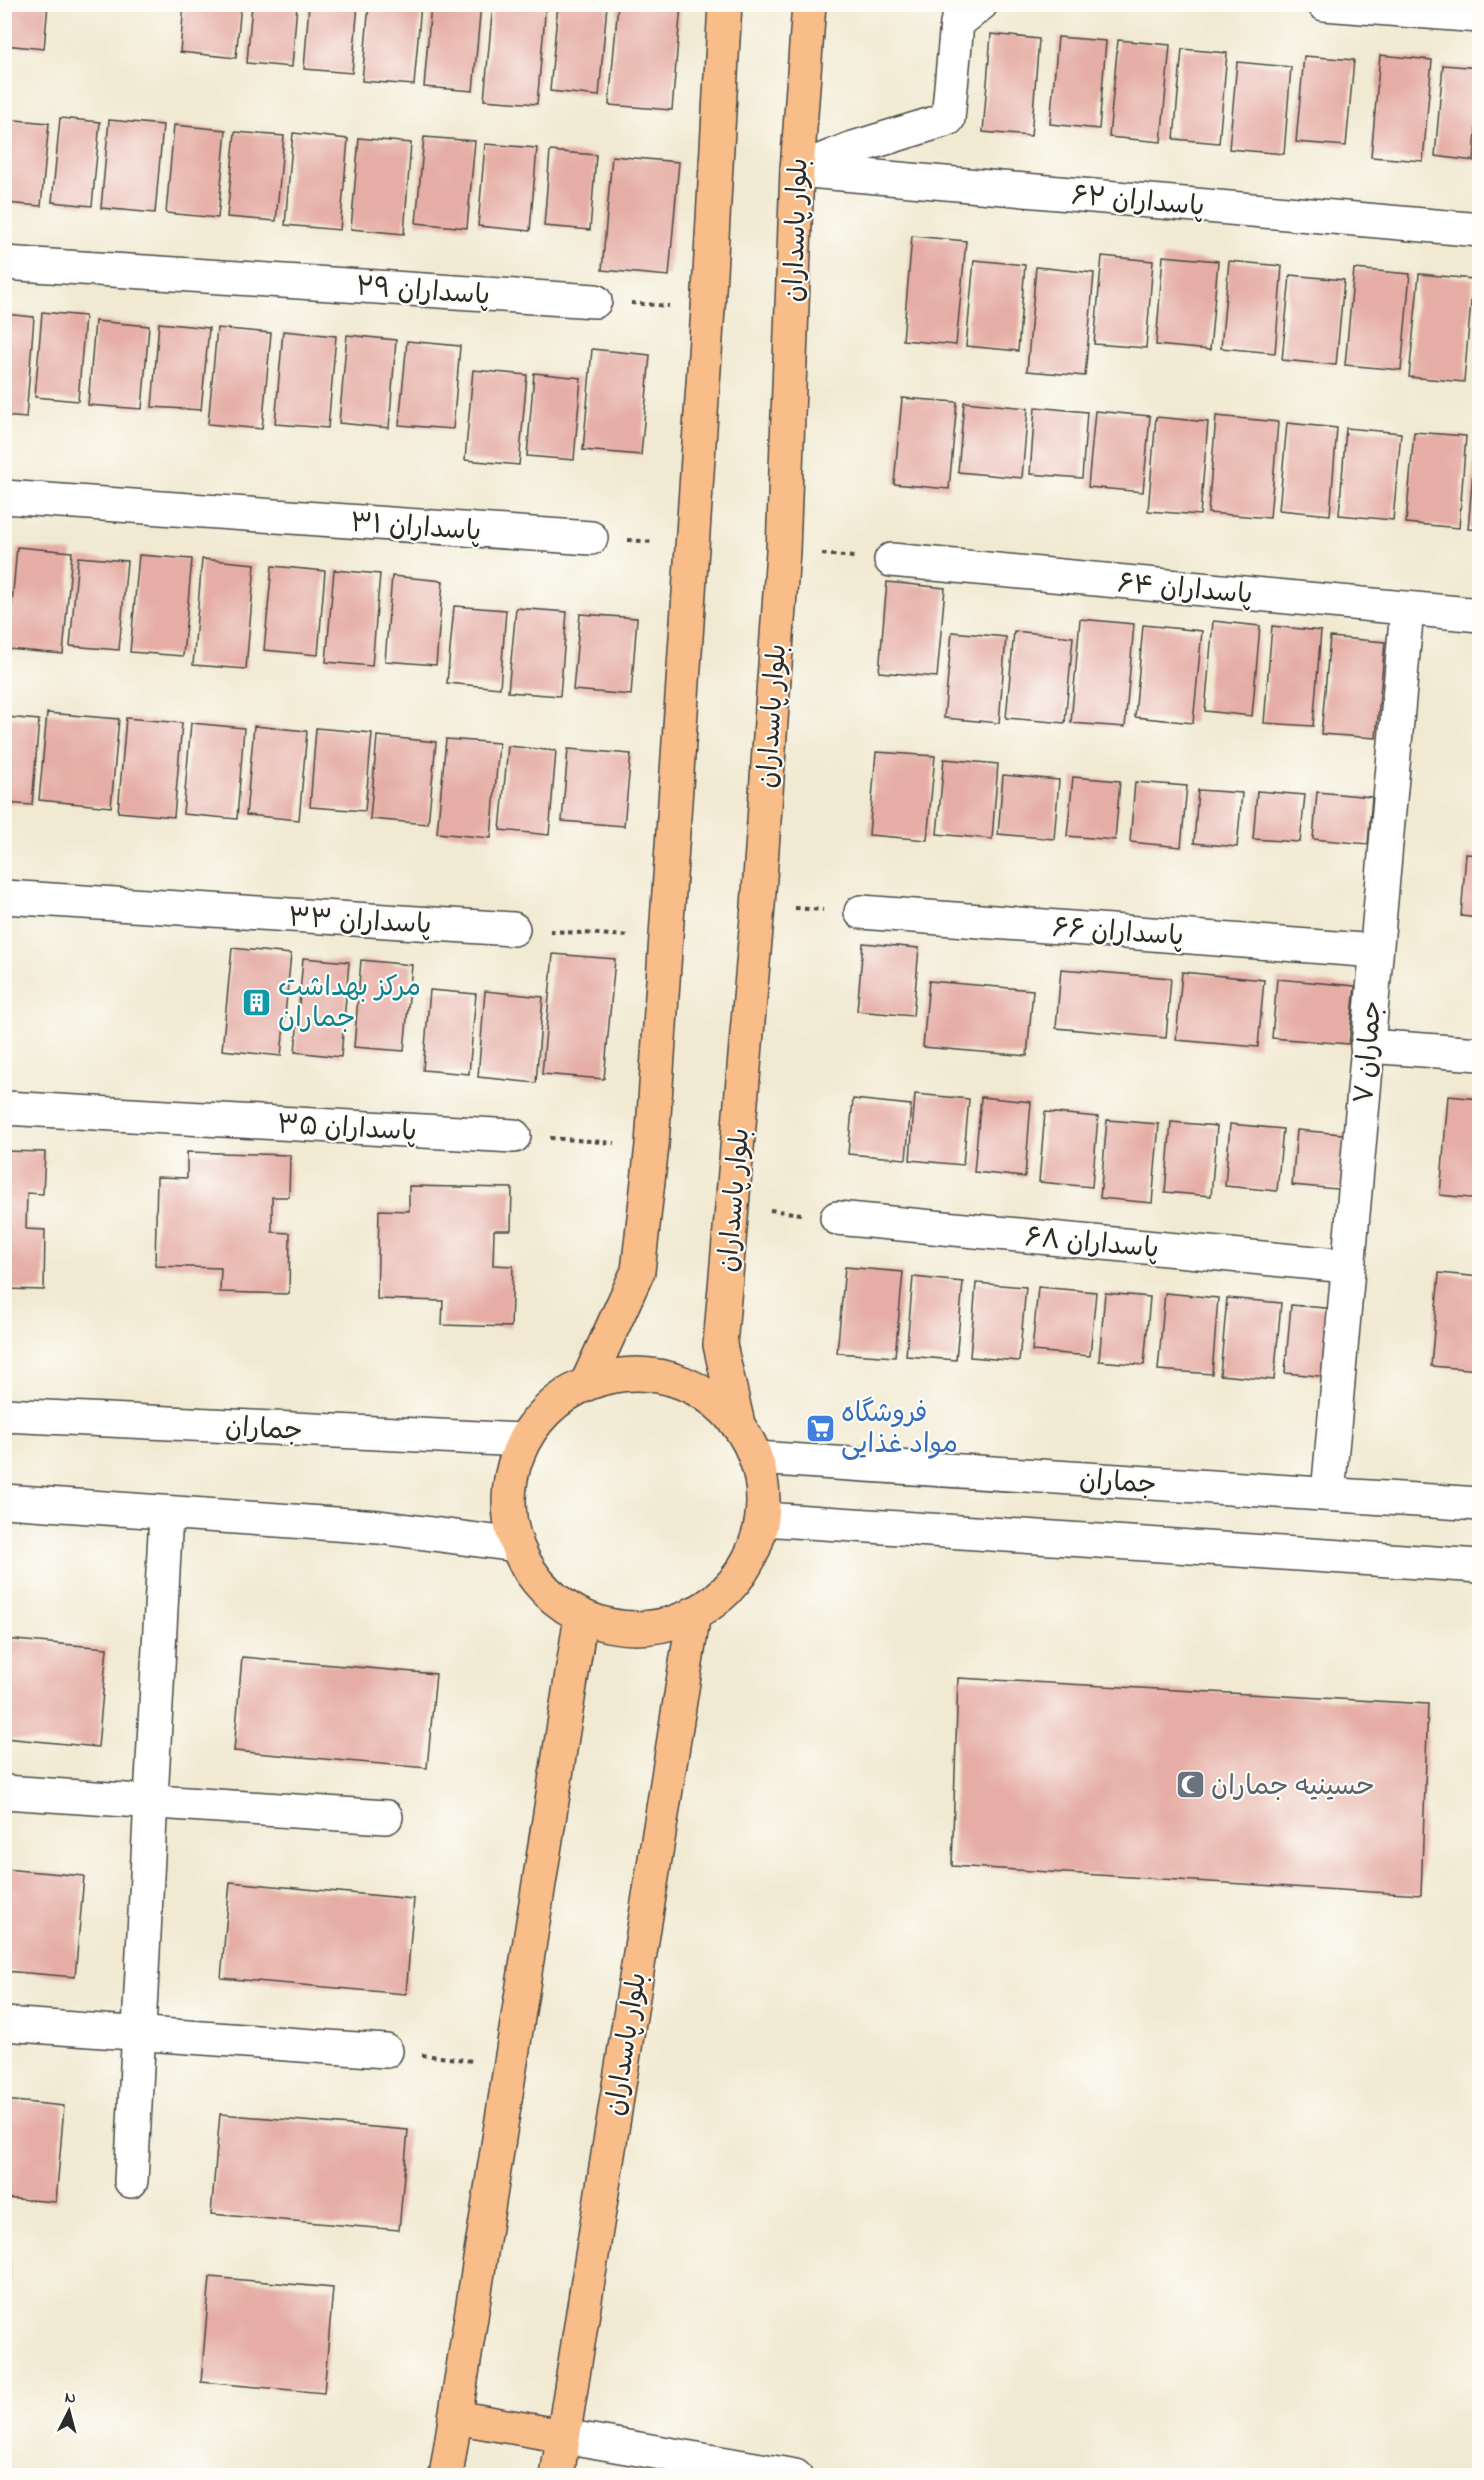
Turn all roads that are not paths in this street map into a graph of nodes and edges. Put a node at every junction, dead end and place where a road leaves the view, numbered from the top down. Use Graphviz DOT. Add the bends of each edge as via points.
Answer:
graph roads {
  1 [pos="808,4"];
  2 [pos="981,4"];
  3 [pos="1324,4"];
  4 [pos="724,6"];
  5 [pos="1479,16"];
  6 [pos="797,170"];
  7 [pos="1479,230"];
  8 [pos="4,263"];
  9 [pos="595,301"];
  10 [pos="4,497"];
  11 [pos="591,538"];
  12 [pos="891,560"];
  13 [pos="1407,609"];
  14 [pos="1479,615"];
  15 [pos="4,897"];
  16 [pos="861,912"];
  17 [pos="513,929"];
  18 [pos="1376,951"];
  19 [pos="1367,1046"];
  20 [pos="1479,1054"];
  21 [pos="4,1108"];
  22 [pos="513,1136"];
  23 [pos="837,1218"];
  24 [pos="1347,1266"];
  25 [pos="587,1383"];
  26 [pos="4,1415"];
  27 [pos="738,1424"];
  28 [pos="523,1440"];
  29 [pos="756,1458"];
  30 [pos="1328,1494"];
  31 [pos="4,1501"];
  32 [pos="1479,1504"];
  33 [pos="166,1514"];
  34 [pos="763,1519"];
  35 [pos="516,1545"];
  36 [pos="1479,1566"];
  37 [pos="694,1613"];
  38 [pos="581,1616"];
  39 [pos="4,1792"];
  40 [pos="151,1801"];
  41 [pos="386,1817"];
  42 [pos="4,2024"];
  43 [pos="139,2035"];
  44 [pos="386,2051"];
  45 [pos="130,2181"];
  46 [pos="456,2417"];
  47 [pos="563,2436"];
  48 [pos="446,2475"];
  49 [pos="557,2475"];
  50 [pos="795,2475"];
  1 -- 6 [label="main road, بلوار پاسداران"];
  2 -- 6 [label="street" via="957,23 948,119"];
  3 -- 5 [label="street"];
  4 -- 25 [label="main road" via="708,309 652,1145 638,1271"];
  6 -- 7 [label="street, پاسداران ۶۲"];
  6 -- 27 [label="main road, بلوار پاسداران" via="783,551 758,906 720,1345"];
  8 -- 9 [label="street, پاسداران ۲۹"];
  10 -- 11 [label="street, پاسداران ۳۱"];
  12 -- 13 [label="street, پاسداران ۶۴"];
  13 -- 14 [label="street, پاسداران ۶۴"];
  13 -- 18 [label="street, جماران ۷"];
  15 -- 17 [label="street, پاسداران ۳۳"];
  16 -- 18 [label="street, پاسداران ۶۶"];
  18 -- 19 [label="street, جماران ۷"];
  19 -- 20 [label="street"];
  19 -- 24 [label="street, جماران ۷"];
  21 -- 22 [label="street, پاسداران ۳۵"];
  23 -- 24 [label="street, پاسداران ۶۸"];
  24 -- 30 [label="street, جماران ۷"];
  25 -- 27 [label="main road" via="629,1373 671,1378 710,1397"];
  25 -- 28 [label="main road" via="540,1416"];
  26 -- 28 [label="street, جماران"];
  27 -- 29 [label="main road"];
  28 -- 35 [label="main road" via="510,1474 508,1510"];
  29 -- 30 [label="street, جماران"];
  29 -- 34 [label="main road" via="763,1488"];
  30 -- 32 [label="street, جماران"];
  31 -- 33 [label="street"];
  33 -- 35 [label="street" via="379,1527"];
  33 -- 40 [label="street"];
  34 -- 36 [label="street"];
  34 -- 37 [label="main road" via="753,1552 735,1582 709,1606"];
  35 -- 38 [label="main road" via="531,1574 553,1598"];
  37 -- 38 [label="main road" via="677,1622 645,1628 612,1626"];
  37 -- 47 [label="main road, بلوار پاسداران"];
  38 -- 46 [label="main road"];
  39 -- 40 [label="street"];
  40 -- 41 [label="street"];
  40 -- 43 [label="street"];
  42 -- 43 [label="street"];
  43 -- 44 [label="street"];
  43 -- 45 [label="street"];
  46 -- 47 [label="main road"];
  46 -- 48 [label="main road"];
  47 -- 49 [label="main road, بلوار پاسداران"];
  47 -- 50 [label="street"];
}
